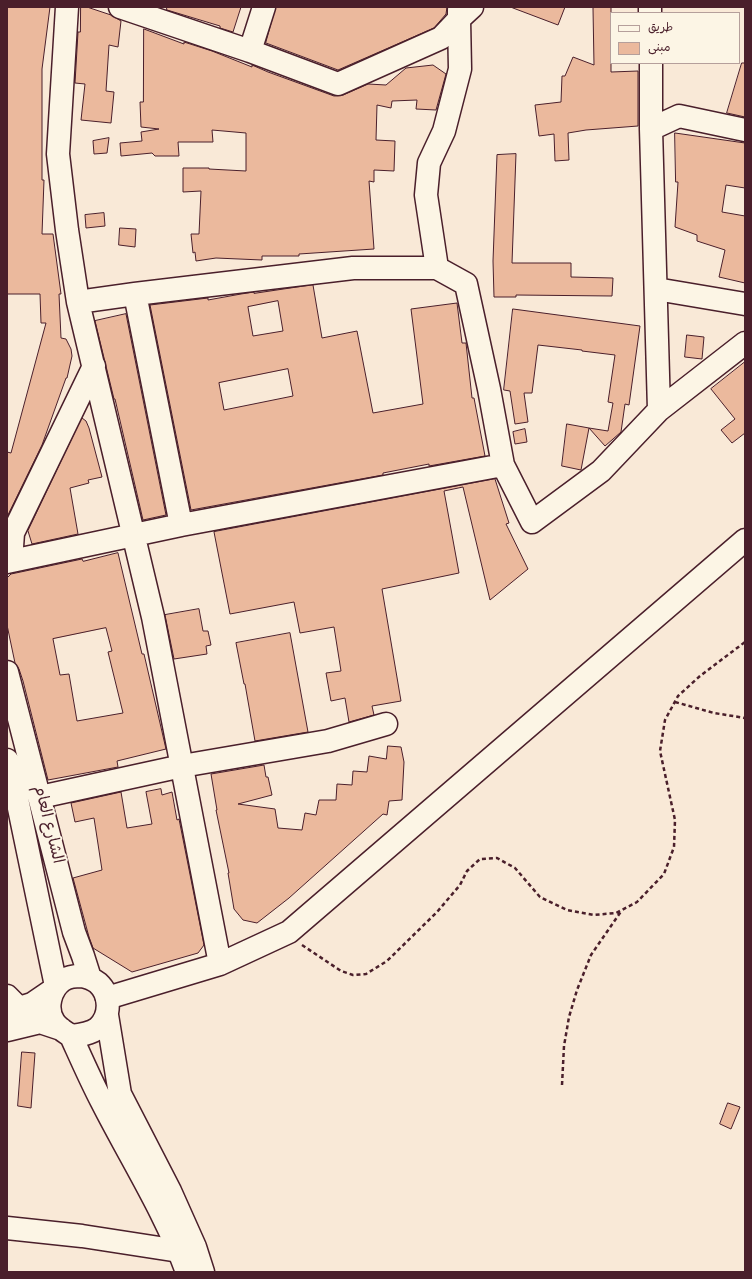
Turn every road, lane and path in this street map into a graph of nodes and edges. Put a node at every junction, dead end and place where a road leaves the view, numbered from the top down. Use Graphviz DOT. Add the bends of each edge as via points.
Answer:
graph roads {
  1 [pos="67,7"];
  2 [pos="120,7"];
  3 [pos="264,7"];
  4 [pos="464,11"];
  5 [pos="250,51"];
  6 [pos="651,64"];
  7 [pos="651,129"];
  8 [pos="745,130"];
  9 [pos="437,268"];
  10 [pos="656,289"];
  11 [pos="135,294"];
  12 [pos="78,302"];
  13 [pos="745,304"];
  14 [pos="745,343"];
  15 [pos="94,366"];
  16 [pos="659,410"];
  17 [pos="503,465"];
  18 [pos="181,525"];
  19 [pos="133,535"];
  20 [pos="745,540"];
  21 [pos="9,561"];
  22 [pos="745,642"];
  23 [pos="7,672"];
  24 [pos="675,702"];
  25 [pos="745,718"];
  26 [pos="386,724"];
  27 [pos="7,760"];
  28 [pos="182,766"];
  29 [pos="15,789"];
  30 [pos="38,790"];
  31 [pos="622,910"];
  32 [pos="284,934"];
  33 [pos="220,964"];
  34 [pos="90,978"];
  35 [pos="55,987"];
  36 [pos="11,1005"];
  37 [pos="107,1007"];
  38 [pos="7,1030"];
  39 [pos="66,1033"];
  40 [pos="562,1085"];
  41 [pos="7,1228"];
  42 [pos="179,1251"];
  43 [pos="187,1272"];
  44 [pos="203,1272"];
  1 -- 12 [label="street" via="58,154"];
  2 -- 5 [label="street"];
  3 -- 5 [label="street"];
  4 -- 5 [label="street" via="441,38 338,84"];
  4 -- 9 [label="street" via="460,69 444,131 429,163 426,195"];
  6 -- 7 [label="street"];
  7 -- 8 [label="street" via="678,116"];
  7 -- 10 [label="street"];
  9 -- 11 [label="street" via="353,268"];
  9 -- 17 [label="street" via="466,284"];
  10 -- 13 [label="street"];
  10 -- 16 [label="street"];
  11 -- 12 [label="street"];
  11 -- 18 [label="street"];
  12 -- 15 [label="street"];
  14 -- 16 [label="street"];
  15 -- 19 [label="street"];
  15 -- 21 [label="street" via="13,533"];
  16 -- 17 [label="street" via="601,471 532,522"];
  17 -- 18 [label="street"];
  18 -- 19 [label="street"];
  19 -- 21 [label="street"];
  19 -- 28 [label="street" via="153,617"];
  20 -- 32 [label="street"];
  22 -- 24 [label="path" via="700,676"];
  23 -- 30 [label="street, الشارع العام"];
  24 -- 25 [label="path" via="714,713"];
  24 -- 31 [label="path" via="666,720 660,751 675,820 674,847 664,874 637,902"];
  26 -- 28 [label="street" via="328,741"];
  27 -- 29 [label="street, الشارع العام"];
  28 -- 30 [label="street"];
  28 -- 33 [label="street"];
  29 -- 30 [label="street"];
  29 -- 35 [label="street, الشارع العام"];
  30 -- 34 [label="street, الشارع العام" via="74,932"];
  31 -- 32 [label="path" via="594,915 567,910 540,897 515,868 497,858 480,860 467,870 460,885 437,912 387,961 366,974 352,975 341,971"];
  31 -- 40 [label="path" via="591,955 577,990 564,1046"];
  32 -- 33 [label="street"];
  33 -- 37 [label="street"];
  34 -- 35 [label="street" via="72,977"];
  34 -- 37 [label="street" via="104,989"];
  35 -- 36 [label="street" via="32,1004"];
  35 -- 39 [label="street" via="49,1011 53,1021"];
  37 -- 39 [label="street" via="103,1023 97,1029 90,1033"];
  37 -- 44 [label="street" via="120,1094 170,1191 195,1246"];
  38 -- 39 [label="street" via="40,1022"];
  39 -- 42 [label="street" via="154,1196"];
  41 -- 42 [label="street" via="82,1236"];
  42 -- 43 [label="street"];
}
